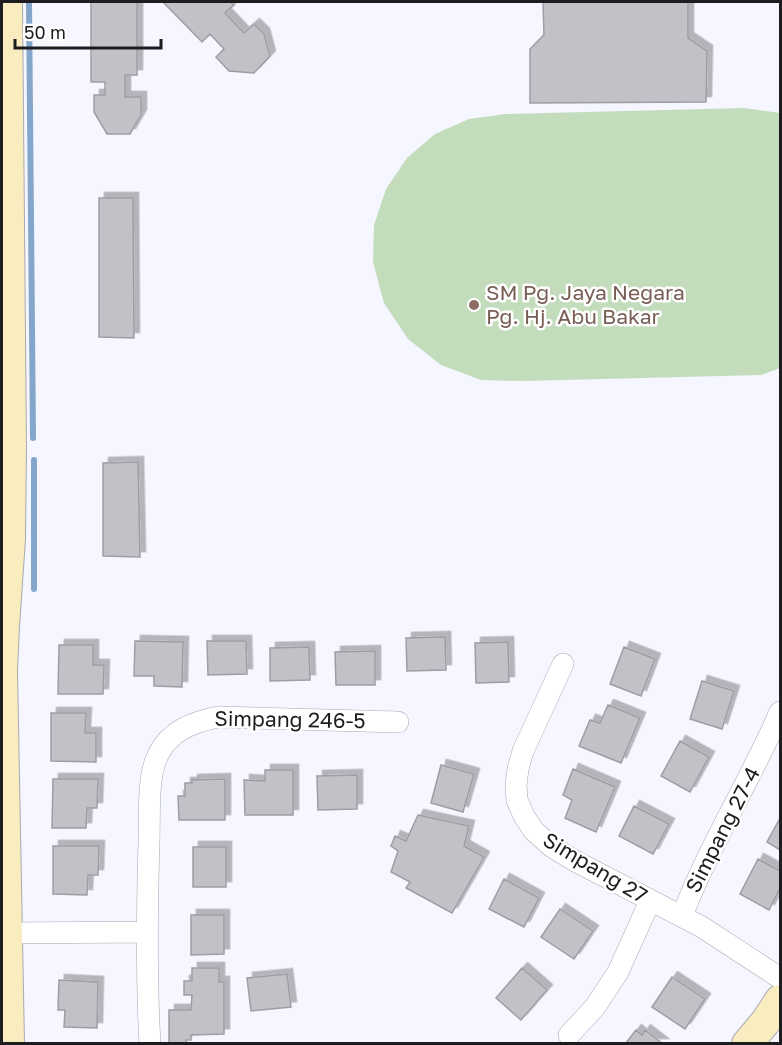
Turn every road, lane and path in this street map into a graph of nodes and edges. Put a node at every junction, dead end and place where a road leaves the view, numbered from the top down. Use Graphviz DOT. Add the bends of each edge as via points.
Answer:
graph roads {
  1 [pos="8,2"];
  2 [pos="563,664"];
  3 [pos="780,712"];
  4 [pos="398,722"];
  5 [pos="650,901"];
  6 [pos="682,916"];
  7 [pos="147,932"];
  8 [pos="6,933"];
  9 [pos="780,978"];
  10 [pos="780,1000"];
  11 [pos="569,1035"];
  12 [pos="9,1044"];
  13 [pos="150,1044"];
  14 [pos="747,1044"];
  1 -- 8 [label="street" via="12,417 2,671"];
  2 -- 5 [label="street, Simpang 27" via="523,751 517,800 534,831 552,847"];
  3 -- 6 [label="street, Simpang 27-4" via="694,883"];
  4 -- 7 [label="street, Simpang 246-5" via="218,717 201,720 175,734 157,756 151,783"];
  5 -- 6 [label="street, Simpang 27"];
  5 -- 11 [label="street" via="618,972"];
  6 -- 9 [label="street, Simpang 27"];
  7 -- 8 [label="street"];
  7 -- 13 [label="street, Simpang 246-5"];
  8 -- 12 [label="street"];
  10 -- 14 [label="street"];
}
